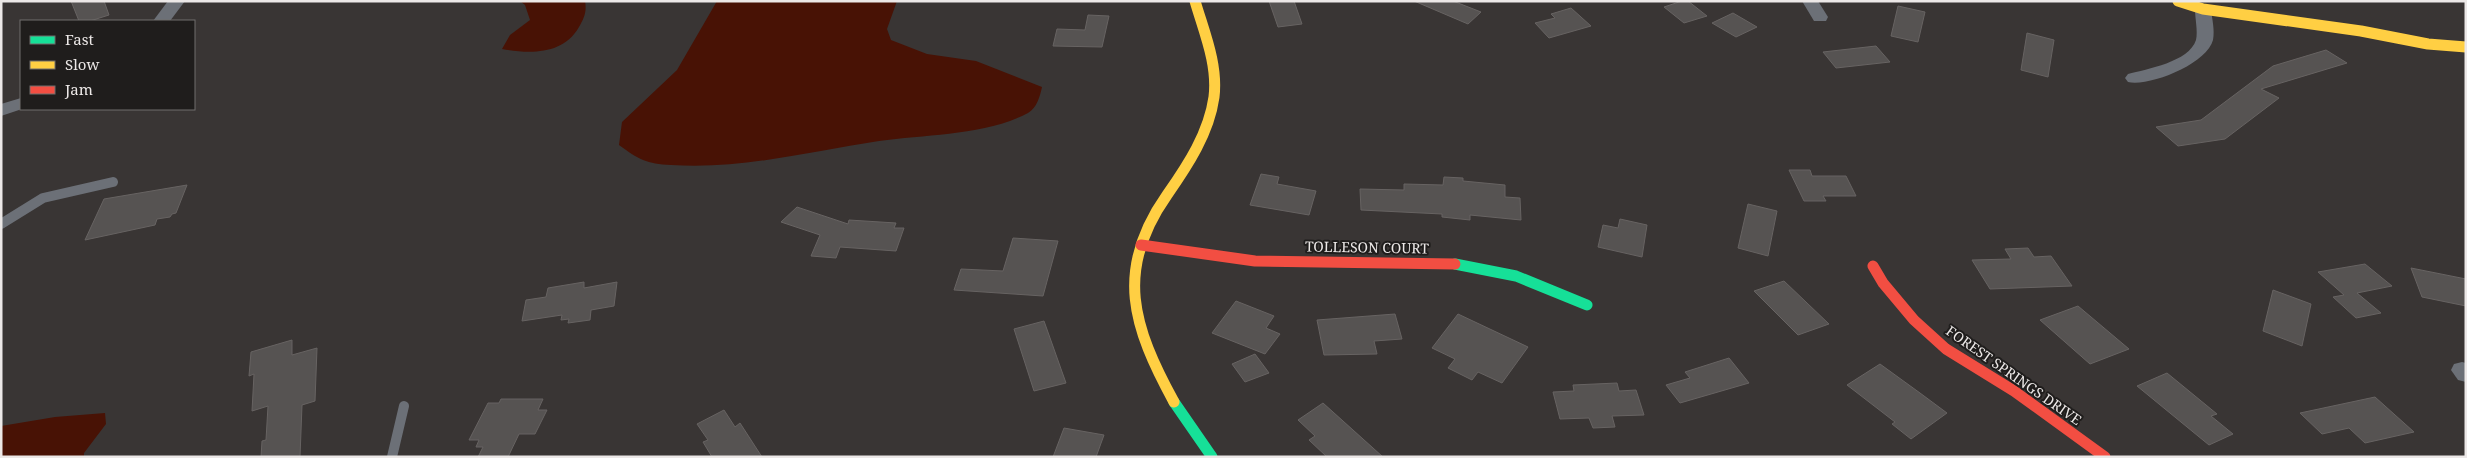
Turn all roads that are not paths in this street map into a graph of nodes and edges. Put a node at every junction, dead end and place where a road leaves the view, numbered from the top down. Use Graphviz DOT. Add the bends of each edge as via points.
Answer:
graph roads {
  1 [pos="177,1"];
  2 [pos="1195,1"];
  3 [pos="1810,1"];
  4 [pos="2178,1"];
  5 [pos="2203,9"];
  6 [pos="1820,16"];
  7 [pos="162,20"];
  8 [pos="2466,48"];
  9 [pos="2134,78"];
  10 [pos="20,103"];
  11 [pos="1,110"];
  12 [pos="113,182"];
  13 [pos="1,224"];
  14 [pos="1140,245"];
  15 [pos="1873,266"];
  16 [pos="1586,305"];
  17 [pos="404,406"];
  18 [pos="392,457"];
  19 [pos="1212,457"];
  20 [pos="2105,457"];
  1 -- 7 [label="street"];
  2 -- 14 [label="street" via="1215,83 1206,133 1145,229"];
  3 -- 6 [label="street"];
  4 -- 5 [label="street"];
  5 -- 8 [label="street"];
  5 -- 9 [label="street" via="2204,39 2200,50 2171,67"];
  10 -- 11 [label="street"];
  12 -- 13 [label="lane" via="43,198"];
  14 -- 16 [label="street, TOLLESON COURT" via="1255,261 1464,264 1516,276"];
  14 -- 19 [label="street" via="1133,268 1134,299 1144,340 1165,384 1200,443"];
  15 -- 20 [label="street, FOREST SPRINGS DRIVE" via="1914,320 1946,349 2014,391"];
  17 -- 18 [label="lane"];
}
